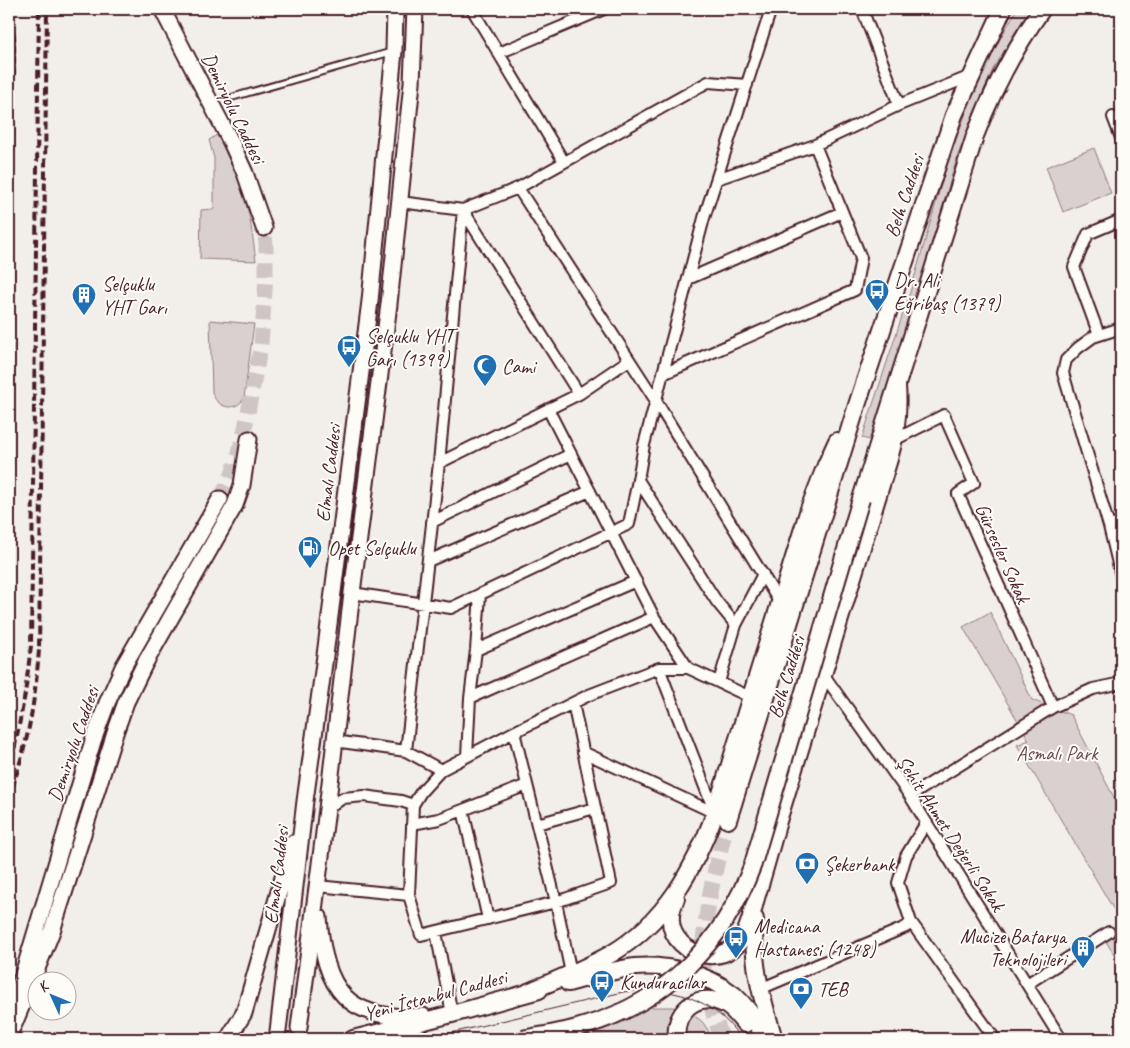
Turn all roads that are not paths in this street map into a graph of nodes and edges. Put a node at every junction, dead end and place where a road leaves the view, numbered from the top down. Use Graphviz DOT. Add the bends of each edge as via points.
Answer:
graph roads {
  1 [pos="162,9"];
  2 [pos="395,9"];
  3 [pos="416,9"];
  4 [pos="472,9"];
  5 [pos="604,9"];
  6 [pos="771,9"];
  7 [pos="862,9"];
  8 [pos="1002,9"];
  9 [pos="1042,9"];
  10 [pos="1052,9"];
  11 [pos="1030,25"];
  12 [pos="394,51"];
  13 [pos="498,53"];
  14 [pos="971,76"];
  15 [pos="747,85"];
  16 [pos="233,97"];
  17 [pos="899,105"];
  18 [pos="1113,118"];
  19 [pos="1121,138"];
  20 [pos="815,145"];
  21 [pos="564,162"];
  22 [pos="717,179"];
  23 [pos="518,188"];
  24 [pos="400,202"];
  25 [pos="463,210"];
  26 [pos="842,212"];
  27 [pos="1121,220"];
  28 [pos="264,228"];
  29 [pos="688,279"];
  30 [pos="1121,328"];
  31 [pos="1099,335"];
  32 [pos="629,360"];
  33 [pos="663,374"];
  34 [pos="897,386"];
  35 [pos="579,394"];
  36 [pos="656,401"];
  37 [pos="858,402"];
  38 [pos="548,409"];
  39 [pos="249,438"];
  40 [pos="894,440"];
  41 [pos="571,454"];
  42 [pos="439,463"];
  43 [pos="638,480"];
  44 [pos="590,491"];
  45 [pos="220,500"];
  46 [pos="432,522"];
  47 [pos="1121,523"];
  48 [pos="1109,526"];
  49 [pos="611,532"];
  50 [pos="428,561"];
  51 [pos="763,574"];
  52 [pos="1121,576"];
  53 [pos="636,581"];
  54 [pos="352,593"];
  55 [pos="480,594"];
  56 [pos="423,603"];
  57 [pos="780,603"];
  58 [pos="654,617"];
  59 [pos="736,625"];
  60 [pos="476,650"];
  61 [pos="659,668"];
  62 [pos="688,668"];
  63 [pos="823,674"];
  64 [pos="718,682"];
  65 [pos="1121,683"];
  66 [pos="750,697"];
  67 [pos="470,698"];
  68 [pos="573,703"];
  69 [pos="1053,707"];
  70 [pos="514,732"];
  71 [pos="334,741"];
  72 [pos="406,751"];
  73 [pos="583,752"];
  74 [pos="467,756"];
  75 [pos="441,770"];
  76 [pos="527,785"];
  77 [pos="910,796"];
  78 [pos="305,801"];
  79 [pos="413,805"];
  80 [pos="595,808"];
  81 [pos="327,809"];
  82 [pos="463,810"];
  83 [pos="721,816"];
  84 [pos="926,823"];
  85 [pos="412,824"];
  86 [pos="537,824"];
  87 [pos="317,886"];
  88 [pos="678,890"];
  89 [pos="409,895"];
  90 [pos="757,896"];
  91 [pos="556,902"];
  92 [pos="488,919"];
  93 [pos="911,922"];
  94 [pos="436,932"];
  95 [pos="1109,932"];
  96 [pos="571,973"];
  97 [pos="1027,984"];
  98 [pos="760,989"];
  99 [pos="528,992"];
  100 [pos="452,1014"];
  101 [pos="9,1022"];
  102 [pos="299,1028"];
  103 [pos="278,1030"];
  104 [pos="9,1034"];
  105 [pos="228,1039"];
  106 [pos="353,1039"];
  107 [pos="523,1039"];
  108 [pos="677,1039"];
  109 [pos="753,1039"];
  110 [pos="764,1039"];
  111 [pos="774,1039"];
  112 [pos="995,1039"];
  113 [pos="1061,1039"];
  1 -- 28 [label="main road, Demiryolu Caddesi" via="245,173"];
  2 -- 12 [label="main road, Elmalı Caddesi"];
  3 -- 24 [label="main road, Elmalı Caddesi"];
  4 -- 13 [label="street"];
  5 -- 13 [label="street"];
  6 -- 15 [label="street"];
  7 -- 17 [label="street"];
  8 -- 14 [label="main road, Belh Caddesi"];
  9 -- 11 [label="main road, Belh Caddesi"];
  10 -- 11 [label="main road"];
  11 -- 34 [label="main road, Belh Caddesi" via="1002,73 975,136"];
  12 -- 16 [label="lane"];
  12 -- 78 [label="main road, Elmalı Caddesi" via="370,301"];
  13 -- 21 [label="street"];
  14 -- 17 [label="street"];
  14 -- 37 [label="main road, Belh Caddesi" via="954,115"];
  15 -- 21 [label="street" via="708,82"];
  15 -- 22 [label="street"];
  17 -- 20 [label="street"];
  18 -- 19 [label="street"];
  20 -- 22 [label="street"];
  20 -- 26 [label="street"];
  21 -- 23 [label="street"];
  22 -- 29 [label="street"];
  23 -- 25 [label="street"];
  23 -- 32 [label="street"];
  24 -- 25 [label="street"];
  24 -- 54 [label="main road, Elmalı Caddesi" via="390,304"];
  25 -- 35 [label="street"];
  25 -- 42 [label="street"];
  26 -- 29 [label="street"];
  26 -- 33 [label="street" via="861,258 855,290"];
  27 -- 31 [label="street" via="1088,234 1074,267"];
  29 -- 33 [label="street"];
  30 -- 31 [label="street"];
  31 -- 48 [label="street" via="1066,360 1063,373"];
  32 -- 35 [label="street"];
  32 -- 36 [label="street"];
  33 -- 36 [label="street"];
  34 -- 40 [label="main road, Belh Caddesi"];
  34 -- 107 [label="main road, Belh Caddesi, bridge" via="748,875 724,923 688,966 666,986 637,1004 586,1026"];
  35 -- 38 [label="street"];
  36 -- 43 [label="street"];
  36 -- 51 [label="street"];
  37 -- 57 [label="main road, Belh Caddesi" via="816,488"];
  37 -- 83 [label="main road, Belh Caddesi"];
  38 -- 41 [label="street"];
  38 -- 42 [label="street"];
  39 -- 104 [label="main road" via="242,485 235,505 145,663 120,717 52,931"];
  40 -- 63 [label="main road, Belh Caddesi"];
  40 -- 69 [label="street, Gürsesler Sokak" via="944,415 974,483 958,494"];
  41 -- 44 [label="street"];
  41 -- 46 [label="street"];
  42 -- 46 [label="street"];
  43 -- 49 [label="street" via="629,524"];
  43 -- 59 [label="street" via="717,602"];
  44 -- 49 [label="street"];
  44 -- 50 [label="street"];
  45 -- 101 [label="main road, Demiryolu Caddesi" via="106,702"];
  46 -- 50 [label="street"];
  47 -- 48 [label="street"];
  48 -- 52 [label="street"];
  49 -- 53 [label="street"];
  49 -- 55 [label="street"];
  50 -- 56 [label="street"];
  51 -- 57 [label="street"];
  51 -- 59 [label="street"];
  53 -- 58 [label="street"];
  53 -- 60 [label="street"];
  54 -- 56 [label="street"];
  54 -- 71 [label="main road, Elmalı Caddesi"];
  55 -- 56 [label="street" via="452,608"];
  55 -- 60 [label="street"];
  56 -- 72 [label="street"];
  57 -- 66 [label="main road, Belh Caddesi"];
  58 -- 62 [label="street"];
  58 -- 67 [label="street"];
  59 -- 64 [label="street"];
  60 -- 67 [label="street"];
  61 -- 62 [label="street"];
  61 -- 68 [label="street"];
  61 -- 83 [label="street"];
  62 -- 64 [label="street"];
  63 -- 77 [label="street, Şehit Ahmet Değerli Sokak"];
  63 -- 90 [label="main road, Belh Caddesi"];
  64 -- 66 [label="street"];
  65 -- 69 [label="street" via="1093,689"];
  66 -- 83 [label="main road, Belh Caddesi"];
  67 -- 74 [label="street"];
  68 -- 70 [label="street"];
  68 -- 73 [label="street"];
  69 -- 77 [label="street"];
  70 -- 74 [label="street"];
  70 -- 76 [label="street"];
  71 -- 72 [label="street"];
  71 -- 81 [label="main road, Elmalı Caddesi"];
  72 -- 75 [label="street"];
  73 -- 80 [label="street"];
  73 -- 83 [label="street"];
  74 -- 75 [label="street"];
  75 -- 79 [label="street"];
  76 -- 82 [label="street"];
  76 -- 86 [label="street"];
  77 -- 84 [label="street, Şehit Ahmet Değerli Sokak"];
  78 -- 103 [label="main road, Elmalı Caddesi"];
  78 -- 105 [label="main road" via="244,1013"];
  79 -- 81 [label="street" via="364,796 343,798"];
  79 -- 85 [label="street"];
  80 -- 86 [label="street"];
  80 -- 91 [label="street" via="611,883"];
  81 -- 87 [label="main road, Elmalı Caddesi"];
  82 -- 85 [label="street"];
  82 -- 92 [label="street"];
  83 -- 88 [label="main road, Belh Caddesi"];
  84 -- 93 [label="street" via="906,856 898,883"];
  84 -- 97 [label="street, Şehit Ahmet Değerli Sokak"];
  85 -- 89 [label="street"];
  86 -- 91 [label="street"];
  87 -- 89 [label="street"];
  87 -- 100 [label="main road" via="328,968 344,998 381,1015 405,1018"];
  87 -- 102 [label="main road, Elmalı Caddesi"];
  88 -- 90 [label="main road" via="671,915 674,934 688,949 709,955 724,954 741,940"];
  88 -- 96 [label="main road" via="662,912 638,935 610,954"];
  89 -- 94 [label="street" via="421,935"];
  90 -- 98 [label="main road" via="754,948"];
  91 -- 92 [label="street"];
  91 -- 96 [label="street"];
  92 -- 94 [label="street"];
  93 -- 98 [label="street" via="906,927"];
  93 -- 112 [label="street"];
  94 -- 100 [label="street"];
  95 -- 97 [label="street"];
  96 -- 99 [label="main road"];
  97 -- 113 [label="street, Şehit Ahmet Değerli Sokak"];
  98 -- 111 [label="main road"];
  99 -- 100 [label="main road, Yeni İstanbul Caddesi"];
  99 -- 110 [label="main road" via="622,969 650,967 677,970 715,983 734,996 752,1016"];
  100 -- 106 [label="main road, Yeni İstanbul Caddesi"];
  108 -- 109 [label="main road" via="677,1022 681,1015 691,1005 706,1000 720,1002 732,1010"];
}
